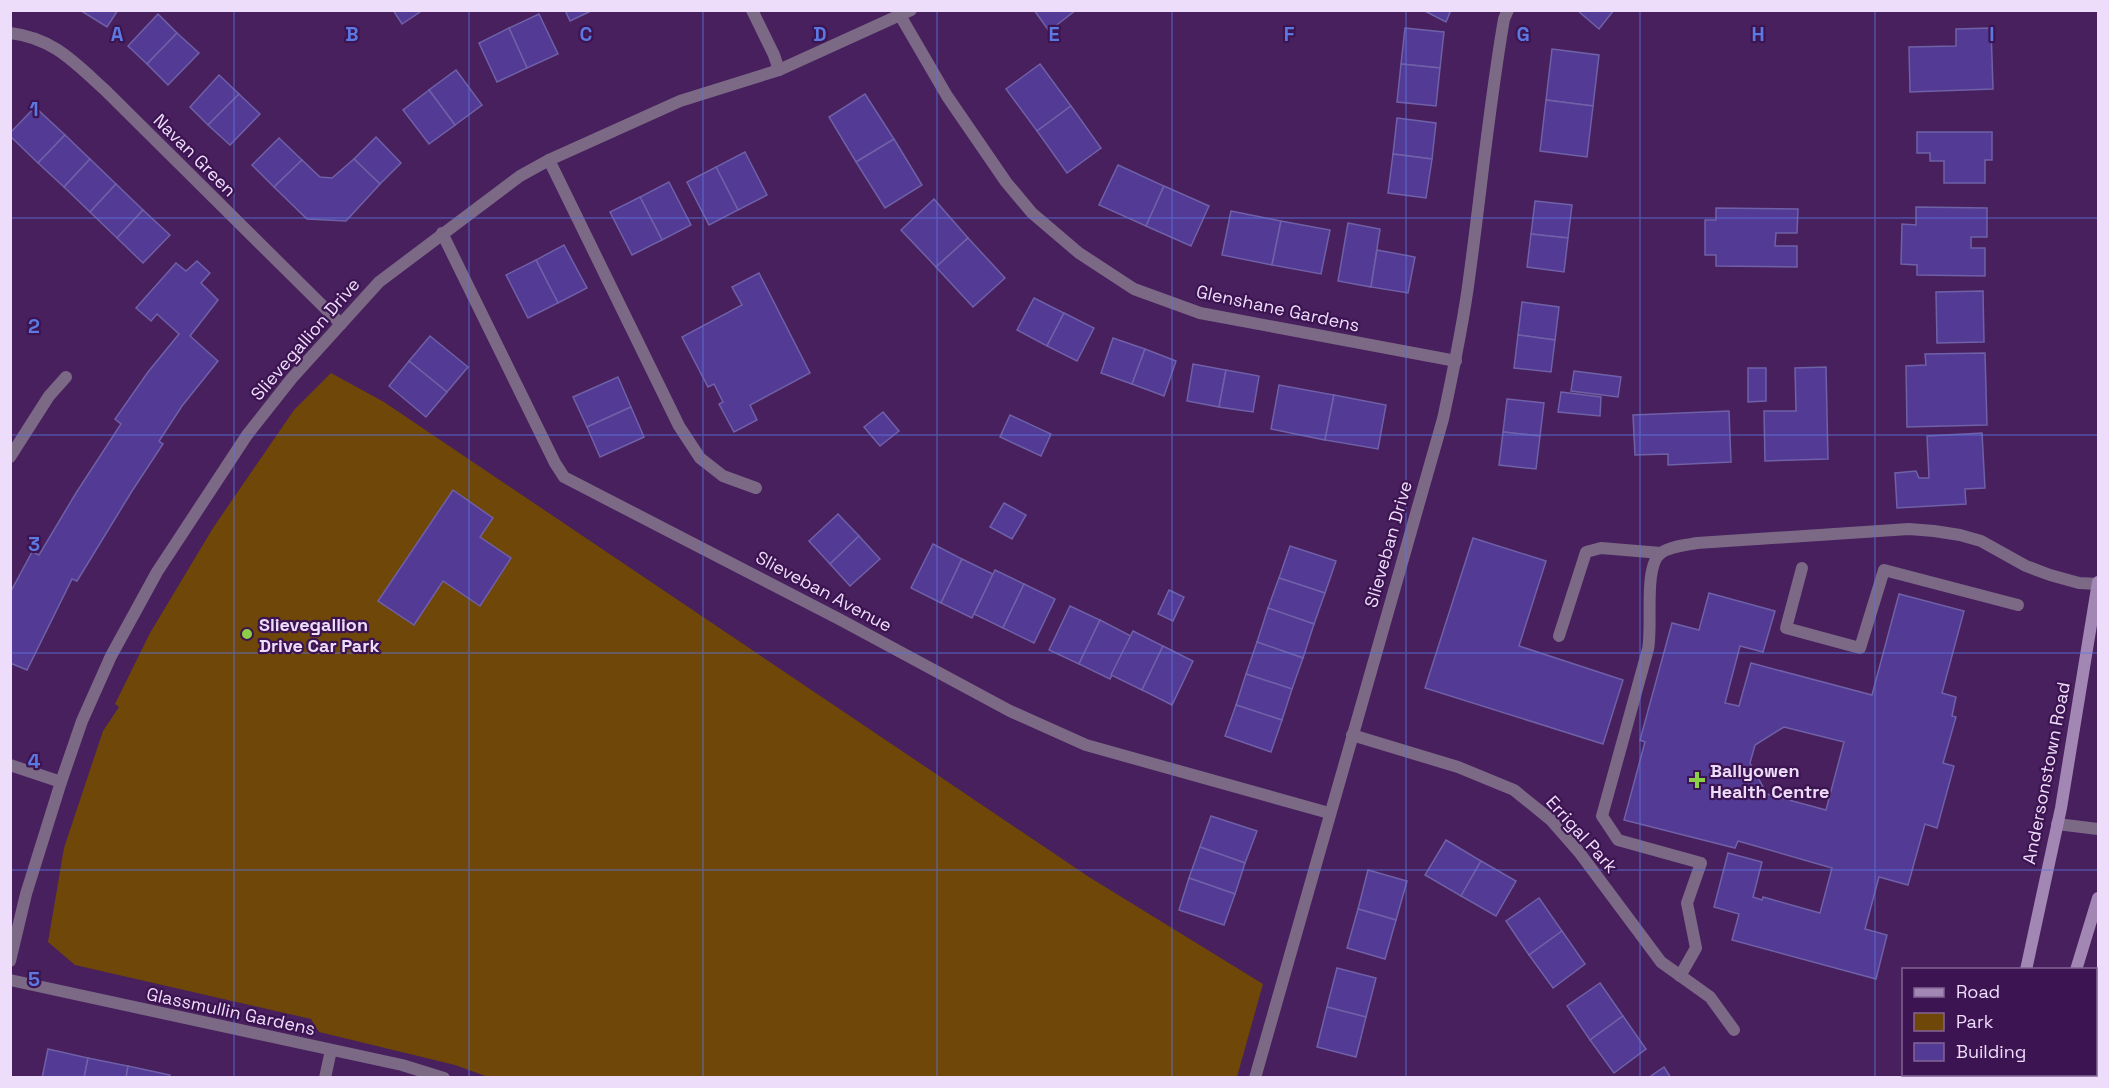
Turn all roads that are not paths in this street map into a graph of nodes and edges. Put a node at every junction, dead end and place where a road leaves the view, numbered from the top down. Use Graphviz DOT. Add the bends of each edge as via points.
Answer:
graph roads {
  1 [pos="752,10"];
  2 [pos="1508,10"];
  3 [pos="906,14"];
  4 [pos="10,33"];
  5 [pos="779,70"];
  6 [pos="549,160"];
  7 [pos="442,233"];
  8 [pos="341,324"];
  9 [pos="1456,361"];
  10 [pos="66,377"];
  11 [pos="10,457"];
  12 [pos="756,488"];
  13 [pos="1661,554"];
  14 [pos="1802,568"];
  15 [pos="2098,583"];
  16 [pos="2018,605"];
  17 [pos="1559,636"];
  18 [pos="1352,735"];
  19 [pos="10,765"];
  20 [pos="61,782"];
  21 [pos="1329,813"];
  22 [pos="2057,824"];
  23 [pos="2098,829"];
  24 [pos="2098,898"];
  25 [pos="10,961"];
  26 [pos="2026,968"];
  27 [pos="2076,968"];
  28 [pos="1680,976"];
  29 [pos="10,980"];
  30 [pos="1734,1030"];
  31 [pos="331,1050"];
  32 [pos="324,1077"];
  33 [pos="444,1077"];
  34 [pos="1255,1077"];
  1 -- 5 [label="street"];
  2 -- 9 [label="street, Slieveban Drive" via="1492,87"];
  3 -- 5 [label="street, Slievegallion Drive"];
  3 -- 9 [label="street, Glenshane Gardens" via="947,96 1006,182 1032,213 1079,253 1134,289 1200,313"];
  4 -- 8 [label="street, Navan Green" via="28,35 67,55"];
  5 -- 6 [label="street, Slievegallion Drive" via="680,101"];
  6 -- 7 [label="street, Slievegallion Drive" via="520,176"];
  6 -- 12 [label="street" via="694,450 723,476"];
  7 -- 8 [label="street, Slievegallion Drive" via="379,282"];
  7 -- 21 [label="street, Slieveban Avenue" via="564,477 1010,711 1086,745"];
  8 -- 20 [label="street, Slievegallion Drive" via="247,435 157,572 111,657 82,721"];
  9 -- 18 [label="street, Slieveban Drive"];
  10 -- 11 [label="street" via="49,396"];
  13 -- 15 [label="street" via="1697,543 1909,529 1981,541 2050,575 2079,583"];
  13 -- 17 [label="street" via="1602,548 1586,552"];
  13 -- 28 [label="street" via="1655,561 1649,586 1648,649 1602,816 1618,840 1701,863 1687,903 1696,948"];
  14 -- 16 [label="street" via="1786,628 1860,648 1884,570"];
  15 -- 22 [label="main road, Andersonstown Road"];
  18 -- 21 [label="street, Slieveban Drive"];
  18 -- 28 [label="street, Errigal Park" via="1458,767 1514,790 1551,820 1661,962"];
  19 -- 20 [label="street"];
  20 -- 25 [label="street, Slievegallion Drive"];
  21 -- 34 [label="street, Slieveban Drive"];
  22 -- 23 [label="street"];
  22 -- 26 [label="main road, Andersonstown Road"];
  24 -- 27 [label="main road"];
  28 -- 30 [label="street, Errigal Park" via="1710,997"];
  29 -- 31 [label="street, Glassmullin Gardens"];
  31 -- 32 [label="street"];
  31 -- 33 [label="street, Glassmullin Gardens"];
}
